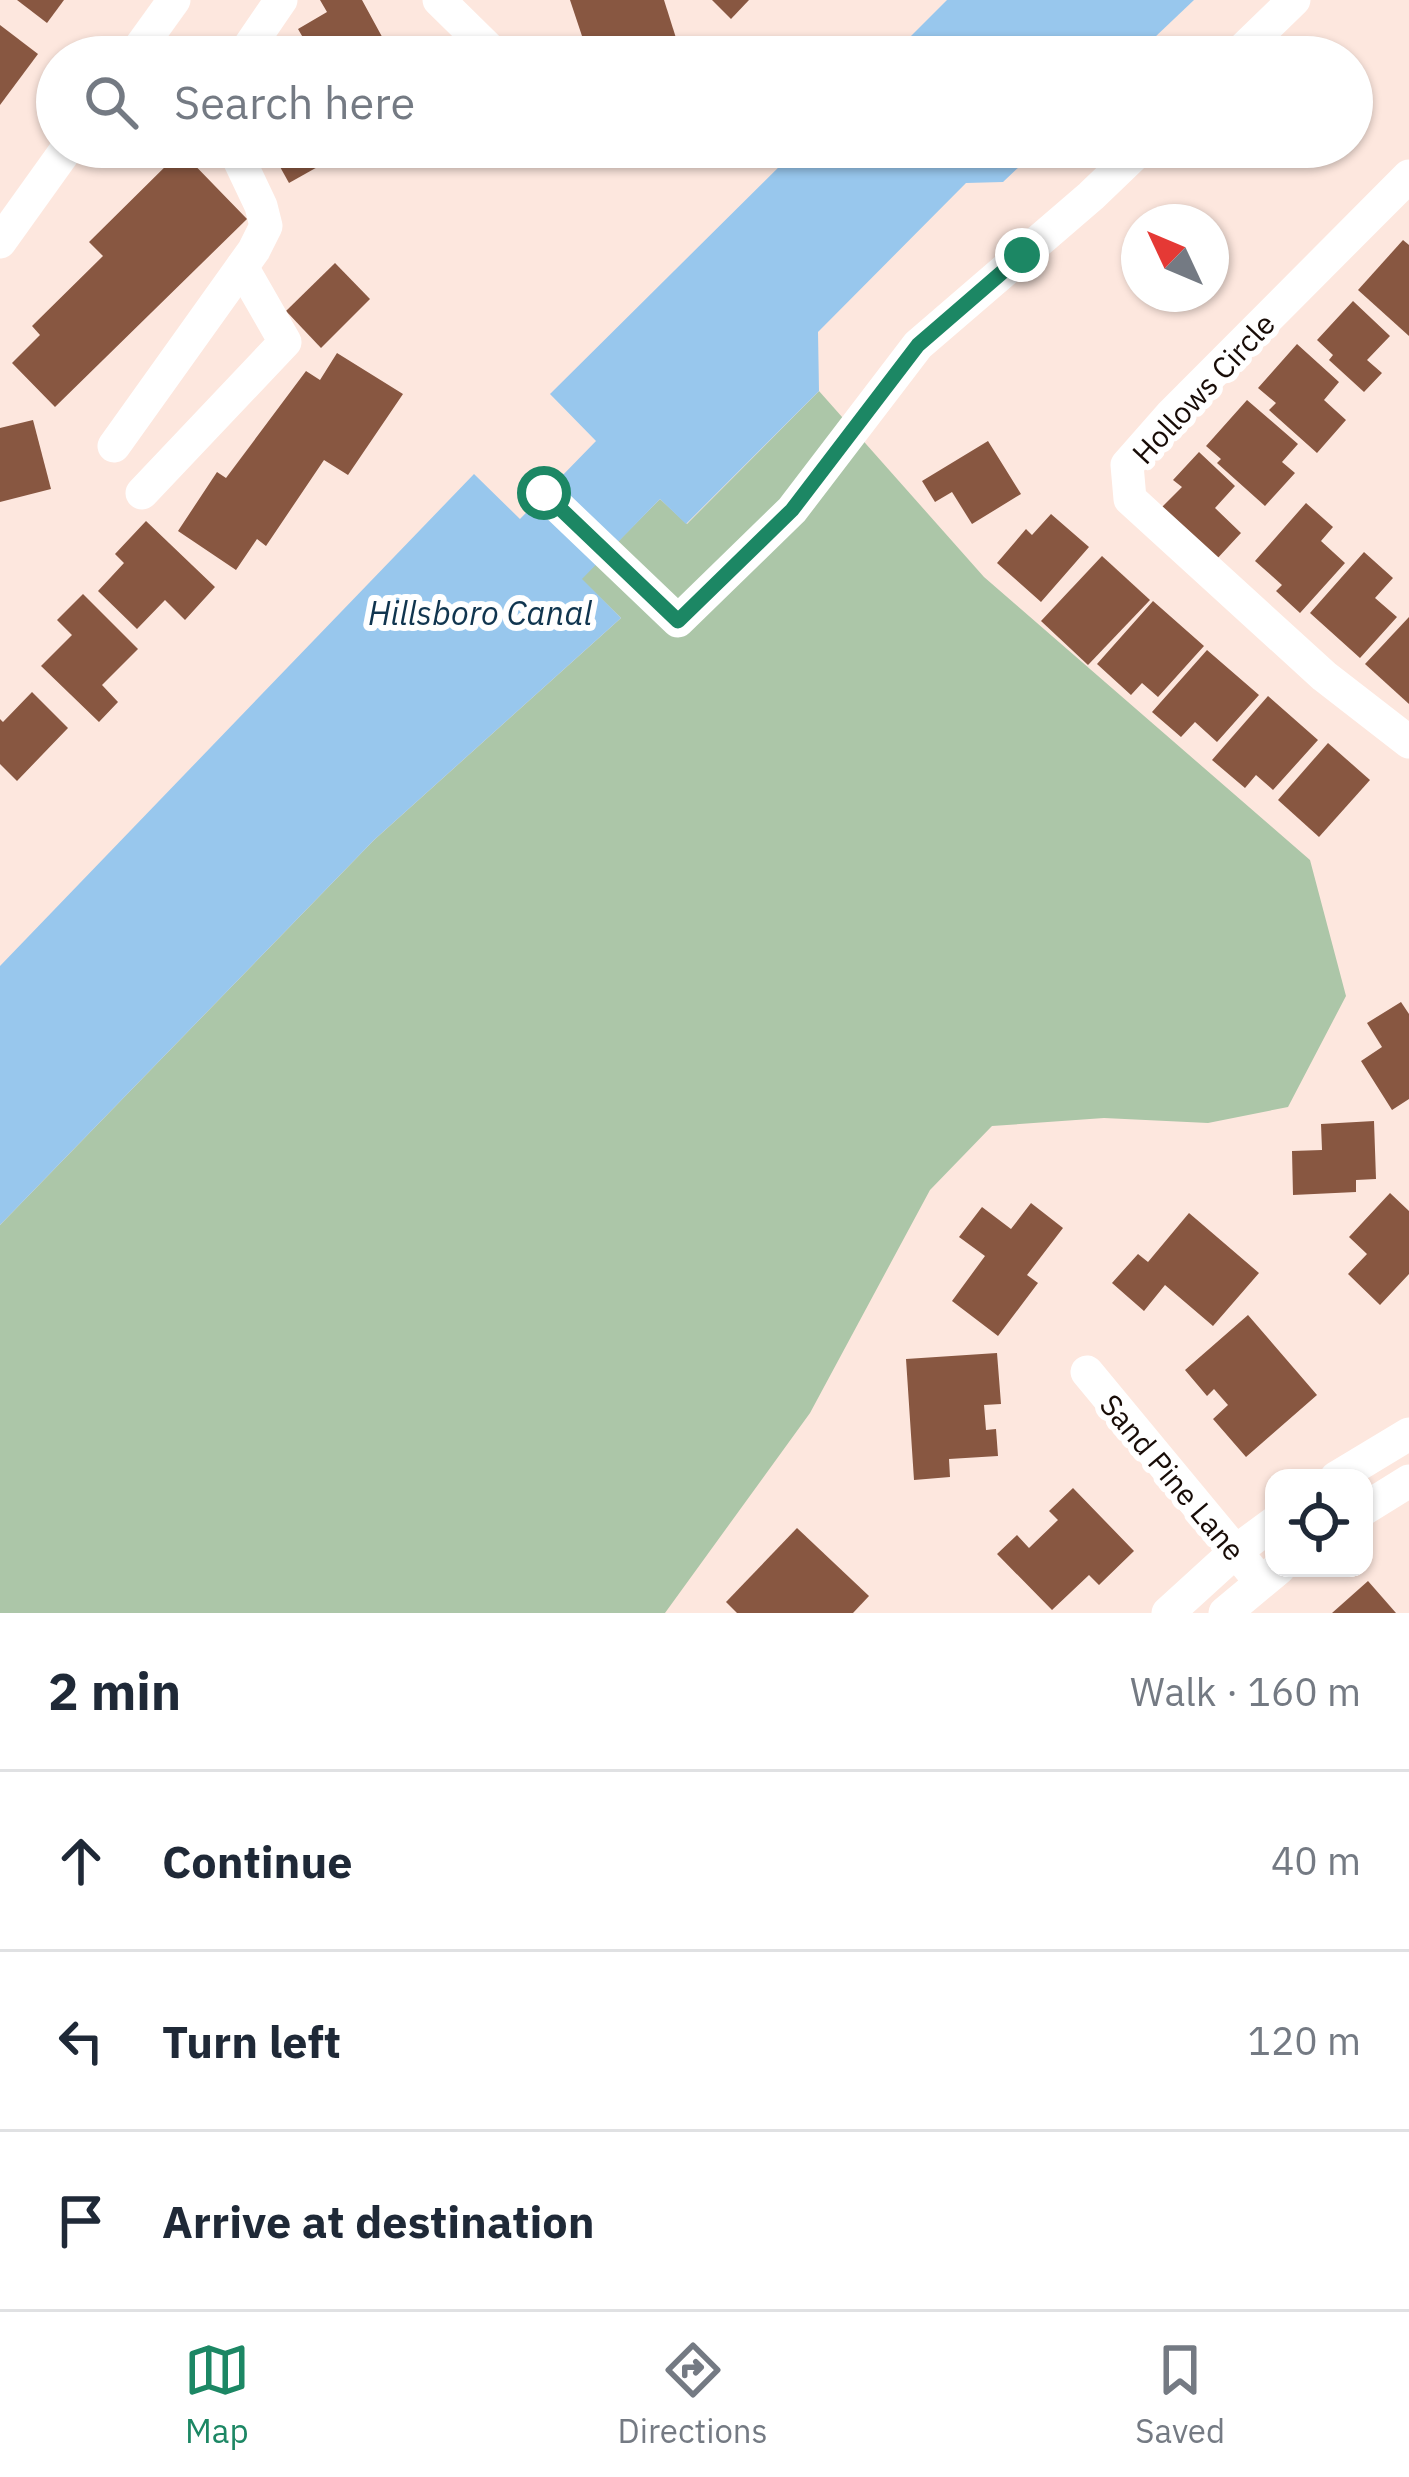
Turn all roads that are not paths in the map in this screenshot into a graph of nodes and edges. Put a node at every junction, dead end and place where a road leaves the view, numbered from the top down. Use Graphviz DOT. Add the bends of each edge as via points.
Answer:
graph roads {
  1 [pos="174,0"];
  2 [pos="281,0"];
  3 [pos="439,0"];
  4 [pos="1294,0"];
  5 [pos="148,36"];
  6 [pos="256,36"];
  7 [pos="476,36"];
  8 [pos="1257,36"];
  9 [pos="53,168"];
  10 [pos="243,168"];
  11 [pos="1120,168"];
  12 [pos="1409,176"];
  13 [pos="0,242"];
  14 [pos="242,267"];
  15 [pos="115,446"];
  16 [pos="142,493"];
  17 [pos="544,493"];
  18 [pos="1409,742"];
  19 [pos="1087,1372"];
  20 [pos="1409,1433"];
  21 [pos="1351,1469"];
  22 [pos="1409,1481"];
  23 [pos="1373,1503"];
  24 [pos="1265,1530"];
  25 [pos="1236,1552"];
  26 [pos="1265,1572"];
  27 [pos="1267,1577"];
  28 [pos="1168,1613"];
  29 [pos="1225,1613"];
  1 -- 5 [label="street"];
  2 -- 6 [label="street"];
  3 -- 7 [label="street"];
  4 -- 8 [label="street"];
  9 -- 13 [label="street"];
  10 -- 14 [label="street" via="266,226"];
  11 -- 17 [label="street" via="918,345 792,510 678,621"];
  12 -- 18 [label="street, Hollows Circle" via="1127,465 1130,499 1324,676"];
  14 -- 15 [label="street"];
  14 -- 16 [label="street" via="285,343"];
  19 -- 25 [label="street, Sand Pine Lane"];
  20 -- 21 [label="street"];
  22 -- 23 [label="street"];
  24 -- 25 [label="street"];
  25 -- 26 [label="street, Sand Pine Lane"];
  25 -- 28 [label="street"];
  27 -- 29 [label="street"];
}
